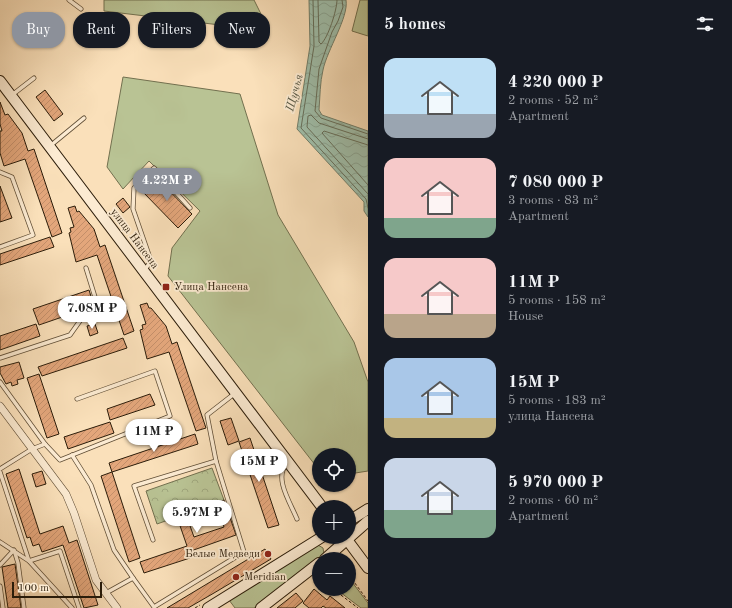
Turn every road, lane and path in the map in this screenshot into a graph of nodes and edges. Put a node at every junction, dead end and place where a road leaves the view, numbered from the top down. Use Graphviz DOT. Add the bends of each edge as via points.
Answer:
graph roads {
  1 [pos="69,0"];
  2 [pos="81,9"];
  3 [pos="34,78"];
  4 [pos="0,81"];
  5 [pos="11,96"];
  6 [pos="84,118"];
  7 [pos="49,146"];
  8 [pos="0,172"];
  9 [pos="190,208"];
  10 [pos="0,247"];
  11 [pos="86,268"];
  12 [pos="143,272"];
  13 [pos="0,358"];
  14 [pos="0,382"];
  15 [pos="235,393"];
  16 [pos="77,399"];
  17 [pos="0,406"];
  18 [pos="45,444"];
  19 [pos="32,449"];
  20 [pos="72,455"];
  21 [pos="216,461"];
  22 [pos="288,463"];
  23 [pos="0,470"];
  24 [pos="317,500"];
  25 [pos="368,509"];
  26 [pos="356,517"];
  27 [pos="297,519"];
  28 [pos="368,521"];
  29 [pos="356,530"];
  30 [pos="153,540"];
  31 [pos="0,542"];
  32 [pos="312,543"];
  33 [pos="340,544"];
  34 [pos="350,544"];
  35 [pos="14,550"];
  36 [pos="331,552"];
  37 [pos="29,561"];
  38 [pos="0,565"];
  39 [pos="312,568"];
  40 [pos="368,568"];
  41 [pos="133,578"];
  42 [pos="356,585"];
  43 [pos="0,586"];
  44 [pos="106,593"];
  45 [pos="342,596"];
  46 [pos="368,601"];
  47 [pos="3,608"];
  48 [pos="24,608"];
  49 [pos="72,608"];
  50 [pos="79,608"];
  51 [pos="116,608"];
  52 [pos="153,608"];
  53 [pos="208,608"];
  54 [pos="261,608"];
  55 [pos="358,608"];
  1 -- 2 [label="lane"];
  3 -- 5 [label="lane"];
  4 -- 5 [label="street, улица Нансена"];
  5 -- 7 [label="street, улица Нансена"];
  6 -- 7 [label="lane"];
  7 -- 12 [label="street, улица Нансена"];
  8 -- 10 [label="lane" via="12,177 33,235"];
  9 -- 12 [label="lane" via="154,168 134,188 133,209 151,261"];
  11 -- 13 [label="lane" via="100,310 82,318 70,335"];
  12 -- 15 [label="street, улица Нансена"];
  14 -- 18 [label="lane"];
  15 -- 21 [label="lane" via="207,415"];
  15 -- 22 [label="street, улица Нансена"];
  16 -- 20 [label="lane" via="155,371 170,416"];
  17 -- 19 [label="street"];
  18 -- 19 [label="lane"];
  18 -- 20 [label="lane" via="60,460"];
  19 -- 23 [label="lane"];
  19 -- 44 [label="street" via="66,494 96,580"];
  20 -- 41 [label="lane" via="91,485 114,550"];
  21 -- 30 [label="lane" via="134,486"];
  21 -- 52 [label="lane" via="244,552"];
  22 -- 24 [label="street, улица Нансена"];
  22 -- 27 [label="lane" via="281,473 282,481"];
  23 -- 37 [label="lane"];
  25 -- 26 [label="street"];
  28 -- 29 [label="street"];
  31 -- 35 [label="lane"];
  32 -- 53 [label="street"];
  33 -- 36 [label="street"];
  34 -- 40 [label="street"];
  35 -- 37 [label="lane"];
  35 -- 38 [label="lane"];
  35 -- 48 [label="lane"];
  37 -- 49 [label="lane"];
  37 -- 50 [label="lane" via="60,551"];
  39 -- 54 [label="street"];
  41 -- 44 [label="lane"];
  41 -- 52 [label="lane"];
  42 -- 46 [label="path"];
  43 -- 47 [label="lane"];
  44 -- 51 [label="street"];
  45 -- 55 [label="path"];
}
